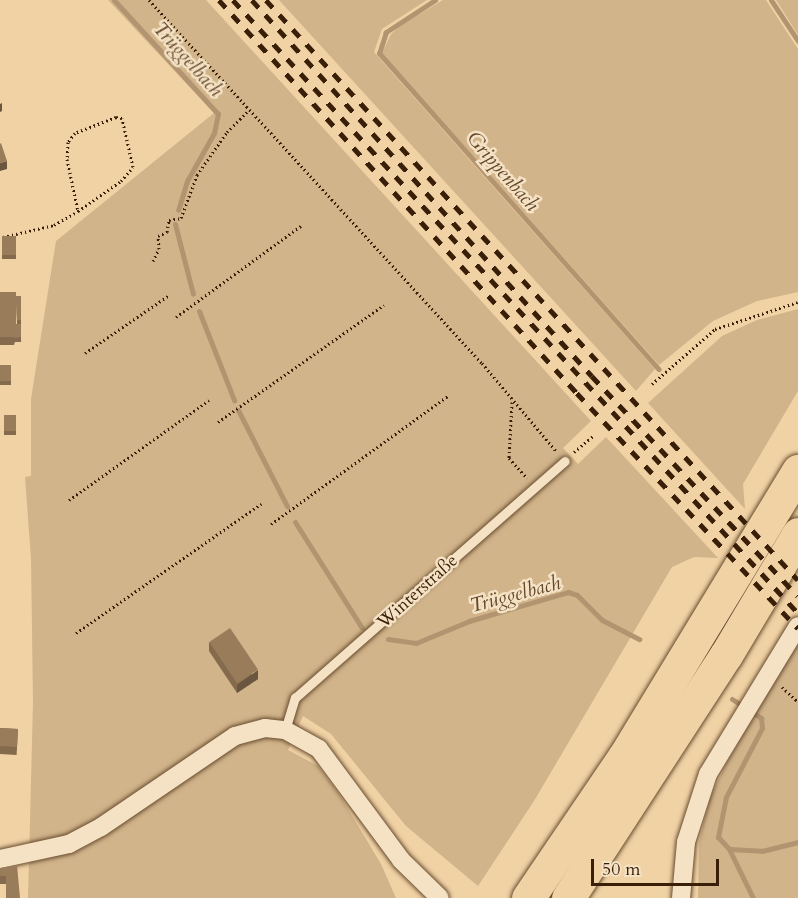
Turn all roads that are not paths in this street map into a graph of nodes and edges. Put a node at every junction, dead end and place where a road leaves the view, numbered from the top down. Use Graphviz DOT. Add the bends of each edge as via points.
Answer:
graph roads {
  1 [pos="565,460"];
  2 [pos="798,471"];
  3 [pos="798,534"];
  4 [pos="798,626"];
  5 [pos="285,730"];
  6 [pos="0,859"];
  7 [pos="440,898"];
  8 [pos="528,898"];
  9 [pos="568,898"];
  10 [pos="681,898"];
  1 -- 5 [label="lane, Winterstraße" via="295,698"];
  2 -- 8 [label="highway" via="630,747"];
  3 -- 9 [label="highway" via="726,655"];
  4 -- 10 [label="street" via="708,774 686,842"];
  5 -- 6 [label="street" via="265,728 235,736 93,831 47,851"];
  5 -- 7 [label="street" via="307,739 331,761 401,860"];
}
